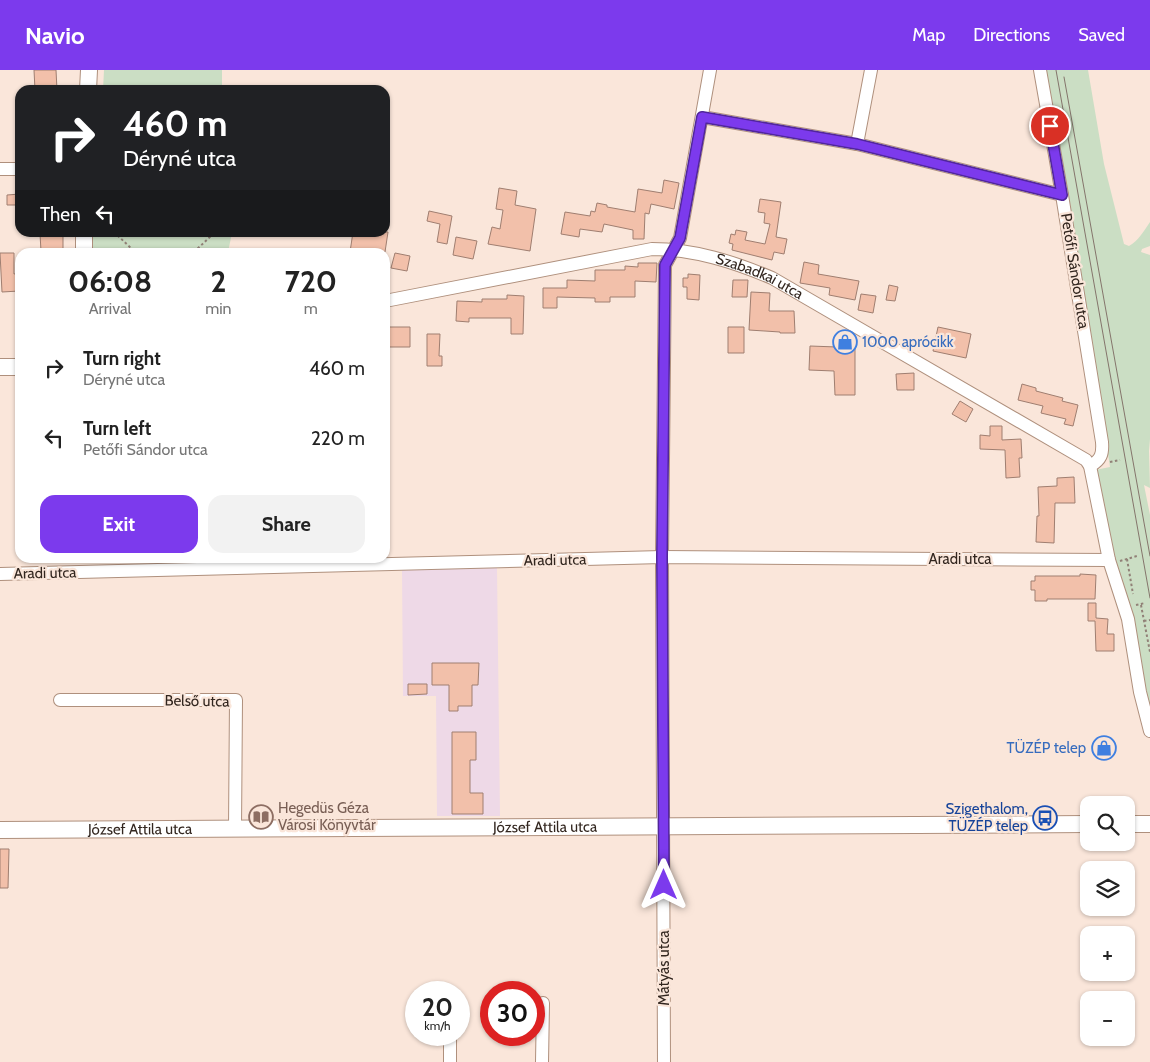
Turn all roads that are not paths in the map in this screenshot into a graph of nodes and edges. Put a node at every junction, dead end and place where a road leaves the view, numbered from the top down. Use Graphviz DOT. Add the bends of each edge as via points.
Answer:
graph roads {
  1 [pos="89,70"];
  2 [pos="710,70"];
  3 [pos="871,70"];
  4 [pos="1040,70"];
  5 [pos="88,85"];
  6 [pos="702,117"];
  7 [pos="857,144"];
  8 [pos="0,169"];
  9 [pos="15,169"];
  10 [pos="1062,195"];
  11 [pos="675,249"];
  12 [pos="390,300"];
  13 [pos="0,367"];
  14 [pos="15,367"];
  15 [pos="1090,466"];
  16 [pos="662,557"];
  17 [pos="1112,561"];
  18 [pos="0,574"];
  19 [pos="60,700"];
  20 [pos="1150,731"];
  21 [pos="1080,824"];
  22 [pos="1135,824"];
  23 [pos="1150,824"];
  24 [pos="663,826"];
  25 [pos="235,829"];
  26 [pos="0,830"];
  27 [pos="450,1046"];
  28 [pos="542,1046"];
  29 [pos="450,1062"];
  30 [pos="542,1062"];
  31 [pos="664,1062"];
  1 -- 5 [label="street"];
  2 -- 6 [label="street, Mátyás utca"];
  3 -- 7 [label="street"];
  4 -- 10 [label="street, Petőfi Sándor utca"];
  6 -- 7 [label="street"];
  6 -- 11 [label="street, Mátyás utca" via="680,238"];
  7 -- 10 [label="street"];
  8 -- 9 [label="street"];
  10 -- 15 [label="street, Petőfi Sándor utca" via="1102,442 1103,453"];
  11 -- 12 [label="street, Szabadkai utca" via="652,249"];
  11 -- 15 [label="street, Szabadkai utca" via="737,263 772,278 1080,456"];
  11 -- 16 [label="street, Mátyás utca" via="665,265"];
  13 -- 14 [label="street"];
  15 -- 17 [label="street"];
  16 -- 17 [label="street, Aradi utca"];
  16 -- 18 [label="street, Aradi utca"];
  16 -- 24 [label="street, Mátyás utca"];
  17 -- 20 [label="street" via="1128,619"];
  19 -- 25 [label="street, Belső utca" via="236,700"];
  21 -- 24 [label="street, József Attila utca"];
  22 -- 23 [label="street"];
  24 -- 25 [label="street, József Attila utca"];
  24 -- 31 [label="street, Mátyás utca"];
  25 -- 26 [label="street, József Attila utca"];
  27 -- 29 [label="street"];
  28 -- 30 [label="street"];
}
